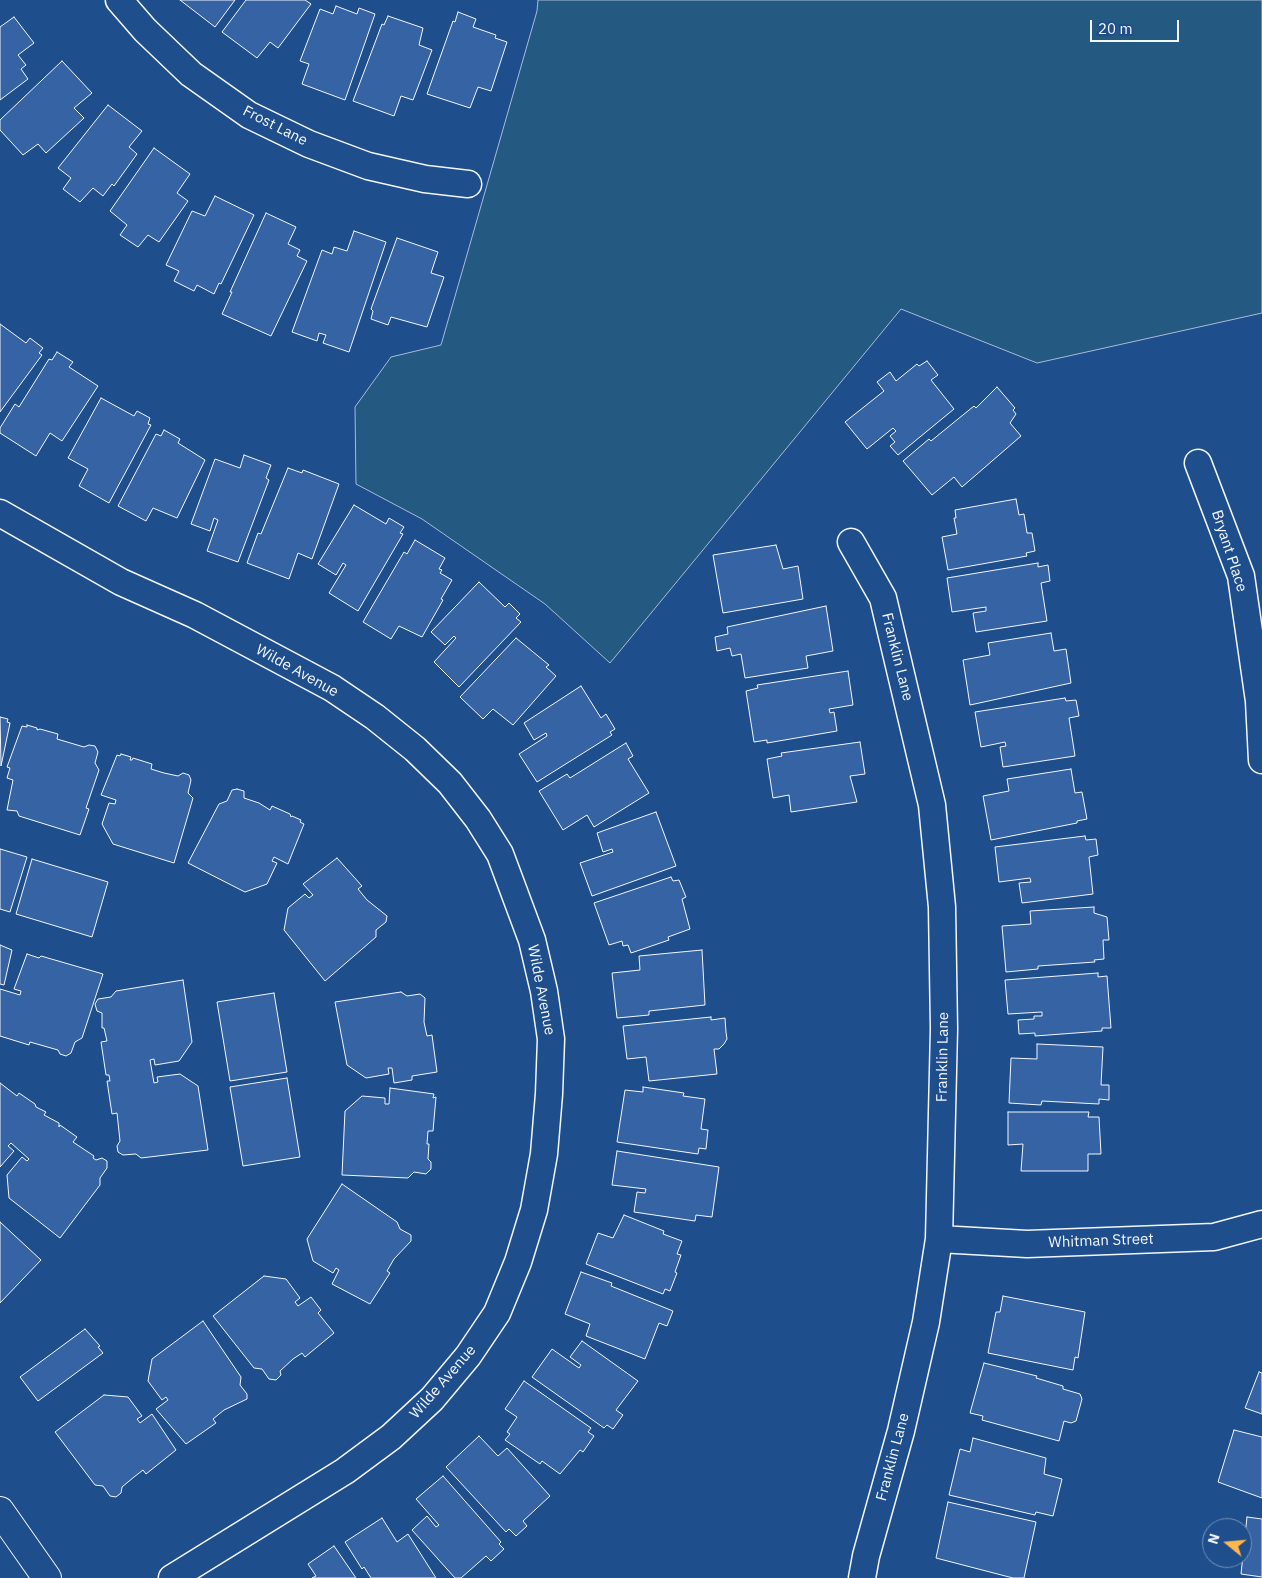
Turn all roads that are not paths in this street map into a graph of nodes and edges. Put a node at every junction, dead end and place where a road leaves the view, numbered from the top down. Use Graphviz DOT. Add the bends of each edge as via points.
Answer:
graph roads {
  1 [pos="119,0"];
  2 [pos="468,184"];
  3 [pos="1198,464"];
  4 [pos="0,513"];
  5 [pos="851,542"];
  6 [pos="1262,760"];
  7 [pos="1262,1224"];
  8 [pos="939,1240"];
  9 [pos="0,1511"];
  10 [pos="47,1578"];
  11 [pos="172,1578"];
  12 [pos="862,1578"];
  1 -- 2 [label="street, Frost Lane" via="144,30 191,74 249,115 309,144 368,166 424,179"];
  3 -- 6 [label="street, Bryant Place" via="1241,576 1259,701"];
  4 -- 11 [label="street, Wilde Avenue" via="122,582 195,615 332,688 415,748 450,782 500,854 532,940 544,991 551,1039 544,1154 534,1210 518,1262 497,1312 468,1356 432,1399 391,1437 345,1471"];
  5 -- 8 [label="street, Franklin Lane" via="883,598 932,805 942,907 944,1019"];
  7 -- 8 [label="street, Whitman Street" via="1214,1237 1028,1244"];
  8 -- 12 [label="street, Franklin Lane" via="926,1322"];
  9 -- 10 [label="main road"];
}
